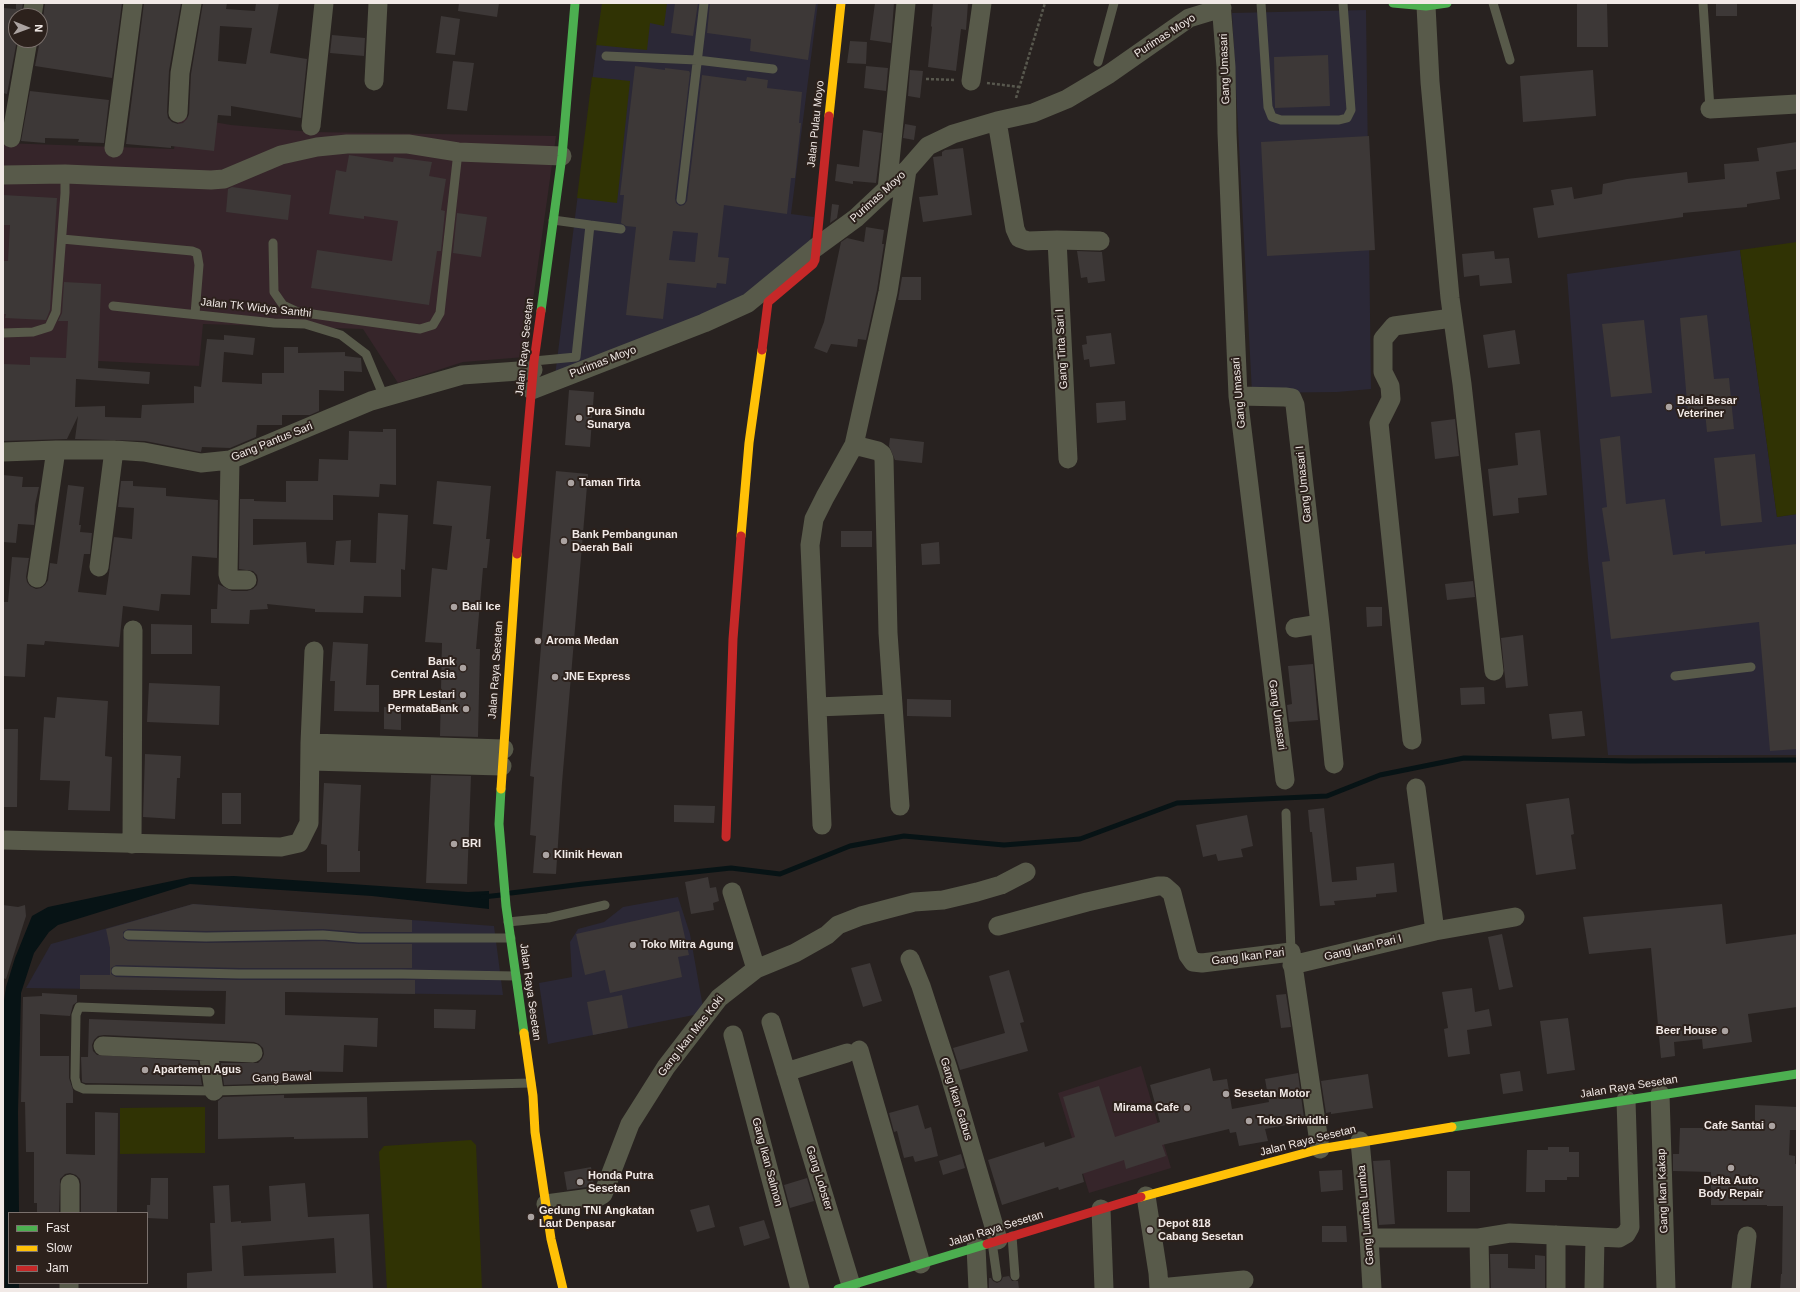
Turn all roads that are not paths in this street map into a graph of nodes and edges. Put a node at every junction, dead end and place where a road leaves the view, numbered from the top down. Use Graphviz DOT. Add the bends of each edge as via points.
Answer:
graph roads {
  1 [pos="133,3"];
  2 [pos="192,3"];
  3 [pos="324,3"];
  4 [pos="378,3"];
  5 [pos="575,3"];
  6 [pos="704,3"];
  7 [pos="841,3"];
  8 [pos="906,3"];
  9 [pos="982,3"];
  10 [pos="1114,3"];
  11 [pos="1261,3"];
  12 [pos="1343,3"];
  13 [pos="1393,3"];
  14 [pos="1493,3"];
  15 [pos="1703,3"];
  16 [pos="1405,4"];
  17 [pos="1438,4"];
  18 [pos="1222,5"];
  19 [pos="27,48"];
  20 [pos="606,56"];
  21 [pos="697,60"];
  22 [pos="1510,60"];
  23 [pos="1098,62"];
  24 [pos="773,69"];
  25 [pos="374,81"];
  26 [pos="971,81"];
  27 [pos="1797,104"];
  28 [pos="1710,109"];
  29 [pos="178,112"];
  30 [pos="1005,119"];
  31 [pos="311,126"];
  32 [pos="11,138"];
  33 [pos="114,148"];
  34 [pos="458,152"];
  35 [pos="562,156"];
  36 [pos="907,170"];
  37 [pos="65,174"];
  38 [pos="3,175"];
  39 [pos="887,190"];
  40 [pos="681,200"];
  41 [pos="553,220"];
  42 [pos="590,225"];
  43 [pos="621,230"];
  44 [pos="62,239"];
  45 [pos="1057,240"];
  46 [pos="1100,242"];
  47 [pos="273,243"];
  48 [pos="815,248"];
  49 [pos="113,306"];
  50 [pos="195,314"];
  51 [pos="1452,318"];
  52 [pos="3,333"];
  53 [pos="534,365"];
  54 [pos="532,390"];
  55 [pos="1238,396"];
  56 [pos="384,397"];
  57 [pos="854,445"];
  58 [pos="56,450"];
  59 [pos="114,450"];
  60 [pos="3,452"];
  61 [pos="1068,458"];
  62 [pos="230,460"];
  63 [pos="99,567"];
  64 [pos="37,578"];
  65 [pos="247,580"];
  66 [pos="1320,624"];
  67 [pos="1295,628"];
  68 [pos="133,630"];
  69 [pos="314,651"];
  70 [pos="1751,667"];
  71 [pos="1494,671"];
  72 [pos="1675,676"];
  73 [pos="893,704"];
  74 [pos="817,706"];
  75 [pos="1412,740"];
  76 [pos="310,743"];
  77 [pos="503,758"];
  78 [pos="310,761"];
  79 [pos="1334,764"];
  80 [pos="1286,780"];
  81 [pos="1416,788"];
  82 [pos="900,806"];
  83 [pos="1286,813"];
  84 [pos="822,825"];
  85 [pos="726,838"];
  86 [pos="3,840"];
  87 [pos="132,844"];
  88 [pos="1026,872"];
  89 [pos="732,892"];
  90 [pos="605,905"];
  91 [pos="1516,917"];
  92 [pos="508,922"];
  93 [pos="998,926"];
  94 [pos="1435,931"];
  95 [pos="128,935"];
  96 [pos="511,938"];
  97 [pos="910,959"];
  98 [pos="1291,959"];
  99 [pos="756,969"];
  100 [pos="116,970"];
  101 [pos="516,976"];
  102 [pos="210,1012"];
  103 [pos="771,1022"];
  104 [pos="733,1035"];
  105 [pos="103,1046"];
  106 [pos="208,1052"];
  107 [pos="253,1053"];
  108 [pos="786,1072"];
  109 [pos="1797,1074"];
  110 [pos="531,1083"];
  111 [pos="214,1092"];
  112 [pos="1660,1094"];
  113 [pos="1626,1100"];
  114 [pos="1360,1141"];
  115 [pos="1320,1149"];
  116 [pos="70,1184"];
  117 [pos="1146,1196"];
  118 [pos="546,1204"];
  119 [pos="1101,1209"];
  120 [pos="70,1212"];
  121 [pos="1556,1235"];
  122 [pos="1747,1236"];
  123 [pos="1594,1237"];
  124 [pos="1369,1238"];
  125 [pos="1479,1238"];
  126 [pos="995,1242"];
  127 [pos="921,1264"];
  128 [pos="1015,1276"];
  129 [pos="997,1278"];
  130 [pos="1244,1280"];
  131 [pos="885,1283"];
  132 [pos="845,1287"];
  133 [pos="563,1289"];
  134 [pos="800,1289"];
  135 [pos="978,1289"];
  136 [pos="1104,1289"];
  137 [pos="1159,1289"];
  138 [pos="1372,1289"];
  139 [pos="1480,1289"];
  140 [pos="1556,1289"];
  141 [pos="1594,1289"];
  142 [pos="1666,1289"];
  143 [pos="1741,1289"];
  1 -- 33 [label="street"];
  2 -- 29 [label="street" via="180,73"];
  3 -- 31 [label="street"];
  4 -- 25 [label="street"];
  5 -- 35 [label="main road, Jalan Raya Sesetan"];
  6 -- 21 [label="lane"];
  7 -- 48 [label="main road, Jalan Pulau Moyo"];
  8 -- 39 [label="street"];
  9 -- 26 [label="street"];
  10 -- 23 [label="lane"];
  11 -- 12 [label="lane" via="1268,106 1272,117 1280,120 1339,120 1347,118 1350,110"];
  13 -- 16 [label="main road"];
  14 -- 22 [label="lane"];
  15 -- 28 [label="lane"];
  16 -- 17 [label="main road"];
  17 -- 51 [label="street" via="1430,82"];
  18 -- 30 [label="street, Purimas Moyo" via="1189,18 1109,74 1067,99 1033,113"];
  18 -- 55 [label="street, Gang Umasari"];
  19 -- 32 [label="street"];
  20 -- 21 [label="lane"];
  21 -- 24 [label="lane"];
  21 -- 40 [label="lane"];
  27 -- 28 [label="street"];
  30 -- 36 [label="street, Purimas Moyo" via="941,138 928,146"];
  30 -- 45 [label="street" via="1015,229 1020,238 1028,241"];
  34 -- 35 [label="street"];
  34 -- 37 [label="street" via="408,144 347,144 281,155 224,179"];
  34 -- 47 [label="lane" via="440,313 433,325 420,329 298,312 283,305 274,292"];
  35 -- 41 [label="main road, Jalan Raya Sesetan"];
  36 -- 39 [label="street, Purimas Moyo"];
  36 -- 57 [label="street" via="888,292"];
  37 -- 38 [label="street"];
  37 -- 44 [label="lane"];
  39 -- 48 [label="street, Purimas Moyo" via="856,218"];
  41 -- 42 [label="lane"];
  41 -- 53 [label="main road, Jalan Raya Sesetan"];
  42 -- 43 [label="lane"];
  42 -- 53 [label="lane" via="576,357"];
  44 -- 50 [label="lane" via="197,253 199,265"];
  44 -- 52 [label="lane" via="56,312 50,327 33,332"];
  45 -- 46 [label="street"];
  45 -- 61 [label="street, Gang Tirta Sari I"];
  48 -- 54 [label="street, Purimas Moyo" via="748,303 704,323"];
  48 -- 85 [label="main road, Jalan Pulau Moyo" via="813,264 768,302 766,309 749,443 739,554 733,639"];
  49 -- 50 [label="lane, Jalan TK Widya Santhi"];
  50 -- 56 [label="lane, Jalan TK Widya Santhi" via="305,324 341,335 366,354"];
  51 -- 71 [label="street" via="1462,384"];
  51 -- 75 [label="street" via="1394,326 1383,339 1383,372 1390,386 1391,399 1379,422"];
  53 -- 54 [label="main road, Jalan Raya Sesetan"];
  53 -- 56 [label="street, Gang Pantus Sari" via="462,375"];
  54 -- 77 [label="main road, Jalan Raya Sesetan" via="514,581"];
  55 -- 66 [label="street, Gang Umasari I" via="1292,398 1295,405"];
  55 -- 80 [label="street, Gang Umasari"];
  56 -- 62 [label="street, Gang Pantus Sari"];
  57 -- 73 [label="street" via="878,451 884,459 888,633"];
  57 -- 74 [label="street" via="814,519 810,545"];
  58 -- 59 [label="street, Gang Pantus Sari"];
  58 -- 60 [label="street, Gang Pantus Sari"];
  58 -- 64 [label="street"];
  59 -- 62 [label="street, Gang Pantus Sari" via="144,452 201,463"];
  59 -- 63 [label="street"];
  62 -- 65 [label="street" via="228,574 232,580"];
  66 -- 67 [label="street"];
  66 -- 79 [label="street, Gang Umasari I"];
  68 -- 87 [label="street"];
  69 -- 76 [label="street"];
  70 -- 72 [label="lane"];
  73 -- 74 [label="street"];
  73 -- 82 [label="street"];
  74 -- 84 [label="street"];
  76 -- 77 [label="street"];
  76 -- 78 [label="street"];
  77 -- 78 [label="street"];
  77 -- 92 [label="main road, Jalan Raya Sesetan" via="499,824"];
  78 -- 87 [label="street" via="309,823 299,843 282,847"];
  81 -- 94 [label="street"];
  83 -- 98 [label="lane"];
  86 -- 87 [label="street"];
  88 -- 99 [label="street, Gang Ikan Mas Koki" via="1001,885 977,892 943,900 914,902 861,916 838,925 827,935 795,953"];
  89 -- 99 [label="street"];
  90 -- 92 [label="lane" via="548,918"];
  91 -- 94 [label="street, Gang Ikan Pari I"];
  92 -- 96 [label="main road, Jalan Raya Sesetan"];
  93 -- 98 [label="street, Gang Ikan Pari" via="1087,902 1164,886 1172,893 1188,955 1193,962"];
  94 -- 98 [label="street, Gang Ikan Pari I"];
  95 -- 96 [label="lane"];
  96 -- 101 [label="main road, Jalan Raya Sesetan"];
  97 -- 126 [label="street, Gang Ikan Gabus" via="948,1069"];
  98 -- 115 [label="street, Gang Ikan Pari"];
  99 -- 118 [label="street, Gang Ikan Mas Koki" via="719,998 666,1067 630,1124 602,1194 598,1197"];
  100 -- 101 [label="lane" via="239,974"];
  101 -- 110 [label="main road, Jalan Raya Sesetan"];
  102 -- 111 [label="lane, Gang Bawal" via="80,1007 76,1015 75,1078 77,1086 84,1090"];
  103 -- 108 [label="street, Gang Lobster"];
  104 -- 134 [label="street, Gang Ikan Salmon"];
  105 -- 106 [label="street"];
  106 -- 107 [label="street"];
  106 -- 111 [label="street"];
  108 -- 127 [label="street" via="853,1052"];
  108 -- 132 [label="street, Gang Lobster"];
  109 -- 112 [label="main road, Jalan Raya Sesetan"];
  110 -- 111 [label="lane, Gang Bawal"];
  110 -- 118 [label="main road, Jalan Raya Sesetan" via="535,1132"];
  112 -- 113 [label="main road, Jalan Raya Sesetan"];
  112 -- 142 [label="street, Gang Ikan Kakap"];
  113 -- 114 [label="main road, Jalan Raya Sesetan"];
  113 -- 123 [label="street" via="1630,1227 1626,1234 1619,1238"];
  114 -- 115 [label="main road, Jalan Raya Sesetan"];
  114 -- 124 [label="street, Gang Lumba Lumba"];
  115 -- 117 [label="main road, Jalan Raya Sesetan"];
  116 -- 120 [label="street"];
  117 -- 119 [label="main road, Jalan Raya Sesetan"];
  117 -- 137 [label="street"];
  118 -- 133 [label="main road, Jalan Raya Sesetan"];
  119 -- 126 [label="main road, Jalan Raya Sesetan"];
  119 -- 136 [label="street"];
  121 -- 123 [label="street"];
  121 -- 125 [label="street" via="1510,1233"];
  121 -- 140 [label="street"];
  122 -- 143 [label="street"];
  123 -- 141 [label="street"];
  124 -- 125 [label="street"];
  124 -- 138 [label="street, Gang Lumba Lumba"];
  125 -- 139 [label="street"];
  126 -- 127 [label="main road, Jalan Raya Sesetan"];
  126 -- 128 [label="lane"];
  126 -- 129 [label="lane"];
  126 -- 135 [label="street, Gang Ikan Gabus"];
  127 -- 131 [label="main road, Jalan Raya Sesetan"];
  130 -- 137 [label="street"];
  131 -- 132 [label="main road, Jalan Raya Sesetan"];
}
